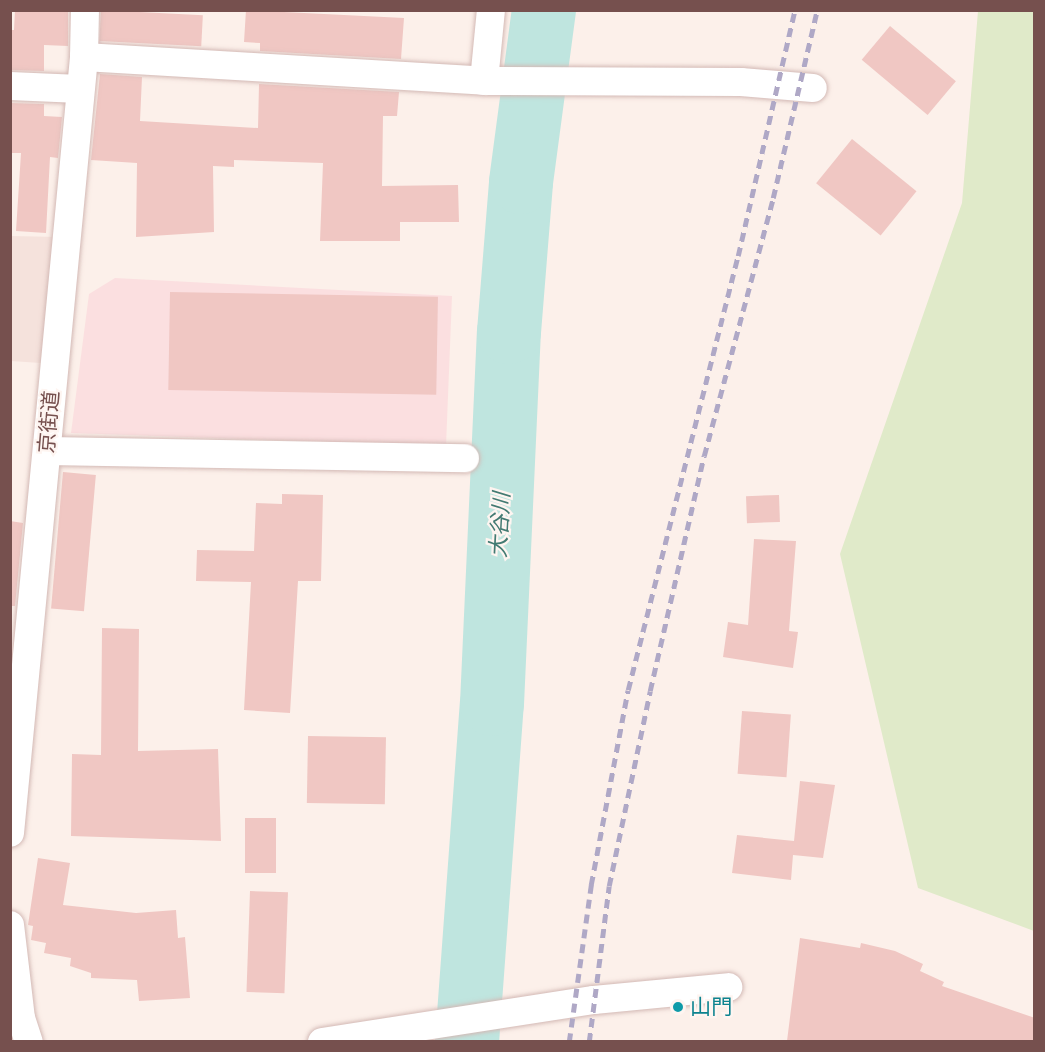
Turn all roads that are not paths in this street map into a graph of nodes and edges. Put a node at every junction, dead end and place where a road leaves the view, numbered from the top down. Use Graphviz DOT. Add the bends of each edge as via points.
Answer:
graph roads {
  1 [pos="85,10"];
  2 [pos="491,10"];
  3 [pos="84,57"];
  4 [pos="486,81"];
  5 [pos="10,86"];
  6 [pos="813,88"];
  7 [pos="80,89"];
  8 [pos="47,451"];
  9 [pos="465,458"];
  10 [pos="10,833"];
  11 [pos="10,925"];
  12 [pos="728,987"];
  13 [pos="29,1041"];
  14 [pos="322,1041"];
  1 -- 3 [label="street, 京街道"];
  2 -- 4 [label="street"];
  3 -- 4 [label="street"];
  3 -- 7 [label="street, 京街道"];
  4 -- 6 [label="street" via="741,82"];
  5 -- 7 [label="street"];
  7 -- 8 [label="street, 京街道"];
  8 -- 9 [label="street"];
  8 -- 10 [label="street, 京街道"];
  11 -- 13 [label="street" via="21,1018"];
  12 -- 14 [label="street" via="594,1000"];
}
